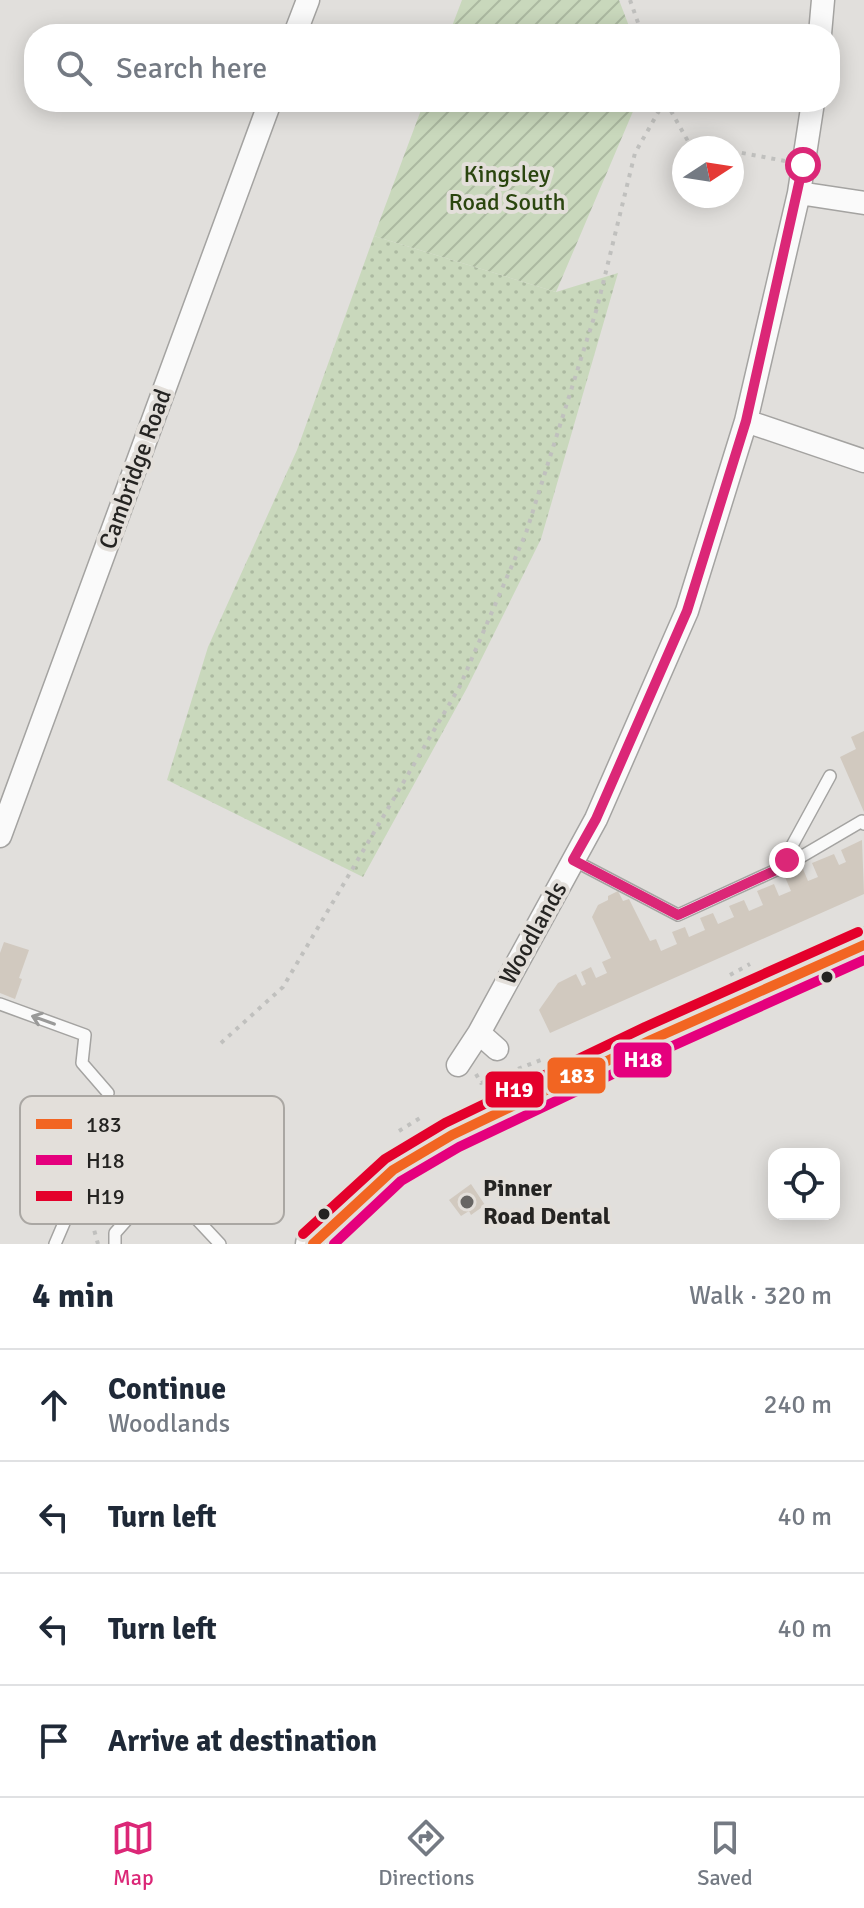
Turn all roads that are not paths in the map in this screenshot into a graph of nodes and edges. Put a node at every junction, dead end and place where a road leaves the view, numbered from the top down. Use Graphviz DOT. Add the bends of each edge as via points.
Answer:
graph roads {
  1 [pos="308,0"];
  2 [pos="823,0"];
  3 [pos="299,24"];
  4 [pos="821,24"];
  5 [pos="266,112"];
  6 [pos="811,112"];
  7 [pos="799,193"];
  8 [pos="864,203"];
  9 [pos="746,421"];
  10 [pos="864,461"];
  11 [pos="830,776"];
  12 [pos="864,824"];
  13 [pos="0,836"];
  14 [pos="573,860"];
  15 [pos="787,865"];
  16 [pos="864,945"];
  17 [pos="0,1004"];
  18 [pos="479,1033"];
  19 [pos="497,1049"];
  20 [pos="458,1065"];
  21 [pos="108,1093"];
  22 [pos="64,1224"];
  23 [pos="123,1224"];
  24 [pos="201,1224"];
  25 [pos="55,1244"];
  26 [pos="115,1244"];
  27 [pos="220,1244"];
  28 [pos="313,1244"];
  1 -- 3 [label="street"];
  2 -- 4 [label="street"];
  5 -- 13 [label="street, Cambridge Road"];
  6 -- 7 [label="street, Woodlands"];
  7 -- 8 [label="street"];
  7 -- 9 [label="street, Woodlands"];
  9 -- 10 [label="street"];
  9 -- 14 [label="street, Woodlands" via="687,611"];
  11 -- 15 [label="lane" via="788,853"];
  12 -- 15 [label="lane" via="850,826"];
  14 -- 15 [label="lane" via="678,915"];
  14 -- 18 [label="street, Woodlands"];
  16 -- 28 [label="main road" via="452,1135 393,1170"];
  21 -- 17 [label="lane, one-way" via="82,1063 85,1035"];
  18 -- 19 [label="street"];
  18 -- 20 [label="street, Woodlands"];
  22 -- 25 [label="lane"];
  23 -- 26 [label="lane" via="115,1233"];
  24 -- 27 [label="lane"];
}
